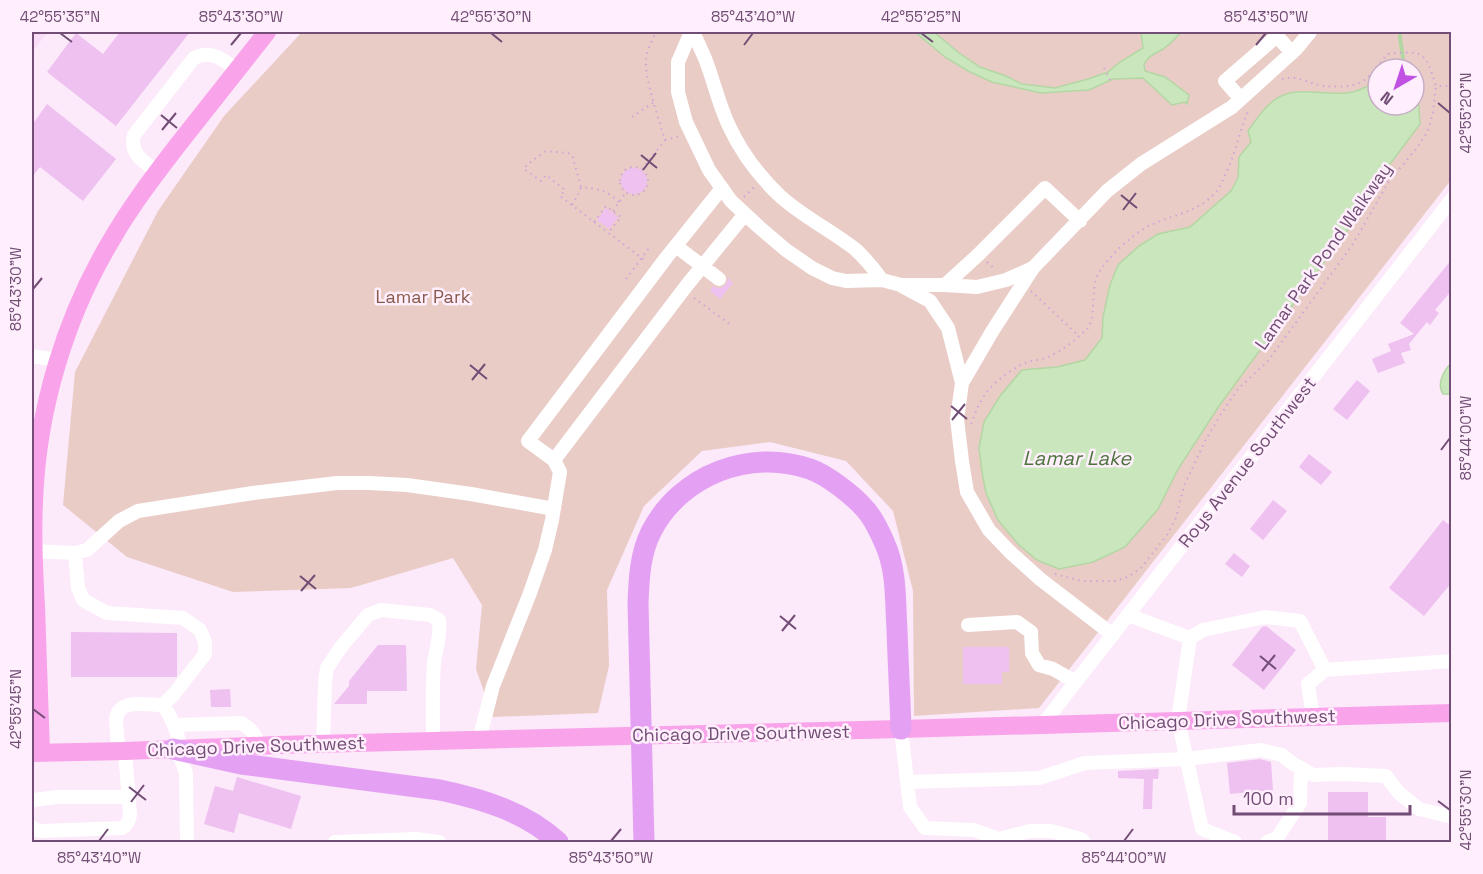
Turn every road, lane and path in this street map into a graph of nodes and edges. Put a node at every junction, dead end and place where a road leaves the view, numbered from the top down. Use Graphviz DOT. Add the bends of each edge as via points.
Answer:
graph roads {
  1 [pos="267,32"];
  2 [pos="656,32"];
  3 [pos="692,32"];
  4 [pos="1310,32"];
  5 [pos="1292,53"];
  6 [pos="1104,68"];
  7 [pos="237,70"];
  8 [pos="1112,84"];
  9 [pos="1275,84"];
  10 [pos="1437,86"];
  11 [pos="1452,86"];
  12 [pos="654,102"];
  13 [pos="1247,102"];
  14 [pos="632,117"];
  15 [pos="642,169"];
  16 [pos="158,172"];
  17 [pos="762,177"];
  18 [pos="581,187"];
  19 [pos="722,188"];
  20 [pos="626,192"];
  21 [pos="1452,199"];
  22 [pos="619,202"];
  23 [pos="572,205"];
  24 [pos="741,210"];
  25 [pos="613,211"];
  26 [pos="1080,221"];
  27 [pos="594,222"];
  28 [pos="608,233"];
  29 [pos="676,246"];
  30 [pos="649,248"];
  31 [pos="642,258"];
  32 [pos="702,266"];
  33 [pos="1034,268"];
  34 [pos="657,270"];
  35 [pos="626,279"];
  36 [pos="719,279"];
  37 [pos="882,280"];
  38 [pos="900,285"];
  39 [pos="945,285"];
  40 [pos="683,290"];
  41 [pos="731,325"];
  42 [pos="32,356"];
  43 [pos="58,360"];
  44 [pos="962,383"];
  45 [pos="969,429"];
  46 [pos="554,460"];
  47 [pos="554,509"];
  48 [pos="32,551"];
  49 [pos="75,553"];
  50 [pos="1054,574"];
  51 [pos="1128,615"];
  52 [pos="968,625"];
  53 [pos="1113,635"];
  54 [pos="1190,638"];
  55 [pos="1452,661"];
  56 [pos="1325,670"];
  57 [pos="1076,682"];
  58 [pos="163,705"];
  59 [pos="1452,713"];
  60 [pos="1313,717"];
  61 [pos="1178,720"];
  62 [pos="1043,724"];
  63 [pos="175,725"];
  64 [pos="901,729"];
  65 [pos="479,740"];
  66 [pos="433,741"];
  67 [pos="323,744"];
  68 [pos="258,746"];
  69 [pos="177,749"];
  70 [pos="122,751"];
  71 [pos="36,752"];
  72 [pos="1186,759"];
  73 [pos="1301,768"];
  74 [pos="907,782"];
  75 [pos="128,796"];
  76 [pos="32,801"];
  77 [pos="1452,817"];
  78 [pos="32,827"];
  79 [pos="925,836"];
  80 [pos="1000,841"];
  81 [pos="187,843"];
  82 [pos="335,843"];
  83 [pos="439,843"];
  84 [pos="558,843"];
  85 [pos="644,843"];
  86 [pos="1084,843"];
  87 [pos="1235,843"];
  88 [pos="1267,843"];
  1 -- 7 [label="main road"];
  2 -- 12 [label="path" via="646,62"];
  3 -- 17 [label="street" via="730,128"];
  3 -- 19 [label="street" via="678,62 678,92 686,122 709,171"];
  4 -- 5 [label="street"];
  5 -- 13 [label="street"];
  5 -- 13 [label="street" via="1277,36 1225,81"];
  6 -- 8 [label="path"];
  7 -- 16 [label="main road"];
  7 -- 16 [label="street" via="217,56 194,58 134,135 132,145 137,155"];
  9 -- 10 [label="path" via="1290,76 1323,86 1356,84 1373,73 1388,54 1410,52 1422,54 1428,60"];
  10 -- 11 [label="path"];
  10 -- 50 [label="path, Lamar Park Pond Walkway" via="1428,131 1417,148 1389,181 1353,244 1268,361 1238,389 1221,414 1184,486 1167,535 1141,568 1128,577 1115,581 1082,580"];
  12 -- 14 [label="path"];
  12 -- 15 [label="path" via="665,140"];
  13 -- 26 [label="street" via="1141,164 1107,191"];
  13 -- 45 [label="path" via="1231,165 1217,192 1203,204 1137,232 1117,250 1098,275 1089,328 1057,352 1020,365 1005,375 980,402"];
  15 -- 20 [label="path" via="628,168 622,175 621,184"];
  15 -- 20 [label="path" via="648,176 646,189 634,195"];
  16 -- 43 [label="main road" via="100,258"];
  17 -- 24 [label="path"];
  17 -- 37 [label="street" via="801,214 854,249"];
  18 -- 22 [label="path" via="606,191"];
  18 -- 23 [label="path"];
  18 -- 23 [label="path" via="574,158 568,153 546,151 524,169 541,181 546,175 565,189 560,196"];
  19 -- 24 [label="street"];
  19 -- 29 [label="street"];
  20 -- 22 [label="path"];
  21 -- 51 [label="street, Roys Avenue Southwest"];
  22 -- 25 [label="path"];
  23 -- 27 [label="path"];
  24 -- 32 [label="street"];
  24 -- 37 [label="street" via="786,250 832,278"];
  25 -- 27 [label="path" via="606,206"];
  25 -- 28 [label="path" via="621,217"];
  26 -- 33 [label="street"];
  26 -- 39 [label="street" via="1045,188"];
  27 -- 28 [label="path"];
  28 -- 31 [label="path"];
  29 -- 32 [label="street"];
  29 -- 34 [label="street"];
  30 -- 31 [label="path"];
  31 -- 34 [label="path"];
  31 -- 35 [label="path"];
  32 -- 36 [label="street"];
  32 -- 40 [label="street"];
  33 -- 39 [label="street" via="977,287"];
  33 -- 44 [label="street"];
  34 -- 46 [label="street" via="528,441"];
  37 -- 38 [label="street"];
  38 -- 39 [label="street"];
  38 -- 44 [label="street" via="930,301 948,328"];
  40 -- 41 [label="path"];
  40 -- 46 [label="street"];
  42 -- 43 [label="street"];
  43 -- 48 [label="main road" via="38,457"];
  44 -- 53 [label="street" via="957,419 967,492 989,530 1041,579"];
  46 -- 47 [label="street" via="560,472"];
  47 -- 49 [label="street" via="407,485 337,483 138,512 119,521 87,550"];
  47 -- 65 [label="street" via="539,570 493,686"];
  48 -- 49 [label="street"];
  48 -- 71 [label="main road"];
  49 -- 58 [label="street" via="83,600 107,613 183,618 200,630 205,654"];
  51 -- 53 [label="street, Roys Avenue Southwest"];
  51 -- 54 [label="street"];
  52 -- 57 [label="street" via="1017,622 1031,632 1032,652 1040,665"];
  53 -- 57 [label="street, Roys Avenue Southwest"];
  54 -- 56 [label="street" via="1203,630 1265,617 1300,621"];
  54 -- 61 [label="street"];
  55 -- 56 [label="street"];
  56 -- 60 [label="street" via="1308,684"];
  57 -- 62 [label="street, Roys Avenue Southwest"];
  58 -- 63 [label="street"];
  58 -- 70 [label="street" via="127,704 120,708 116,719"];
  59 -- 60 [label="main road, Chicago Drive Southwest"];
  60 -- 61 [label="main road, Chicago Drive Southwest"];
  61 -- 62 [label="main road, Chicago Drive Southwest"];
  61 -- 72 [label="street"];
  62 -- 64 [label="main road, Chicago Drive Southwest"];
  63 -- 68 [label="street" via="241,723 250,728"];
  63 -- 69 [label="street"];
  64 -- 65 [label="main road, Chicago Drive Southwest"];
  64 -- 74 [label="street"];
  64 -- 85 [label="highway" via="894,570 866,510 839,486 811,469 778,462 746,463 713,473 689,486 668,508 651,532 640,565"];
  65 -- 66 [label="main road, Chicago Drive Southwest"];
  66 -- 67 [label="main road, Chicago Drive Southwest"];
  66 -- 67 [label="street" via="432,690 439,620 430,615 381,610 368,615 327,668"];
  67 -- 68 [label="main road, Chicago Drive Southwest"];
  68 -- 69 [label="main road, Chicago Drive Southwest"];
  69 -- 70 [label="main road, Chicago Drive Southwest"];
  69 -- 81 [label="street" via="186,773"];
  69 -- 84 [label="highway" via="241,764 471,796 528,820"];
  70 -- 71 [label="main road, Chicago Drive Southwest"];
  70 -- 75 [label="street"];
  72 -- 73 [label="street" via="1261,750 1282,755"];
  72 -- 74 [label="street" via="1085,763 1039,778"];
  72 -- 87 [label="street" via="1202,829"];
  73 -- 77 [label="street" via="1313,775 1386,777 1419,809"];
  73 -- 88 [label="street" via="1300,803 1278,838"];
  74 -- 79 [label="street" via="910,807"];
  75 -- 76 [label="street"];
  75 -- 78 [label="street" via="129,820 122,828 42,831"];
  79 -- 80 [label="street" via="974,830"];
  80 -- 86 [label="street" via="1030,831 1051,831"];
  82 -- 83 [label="street" via="416,839"];
}
